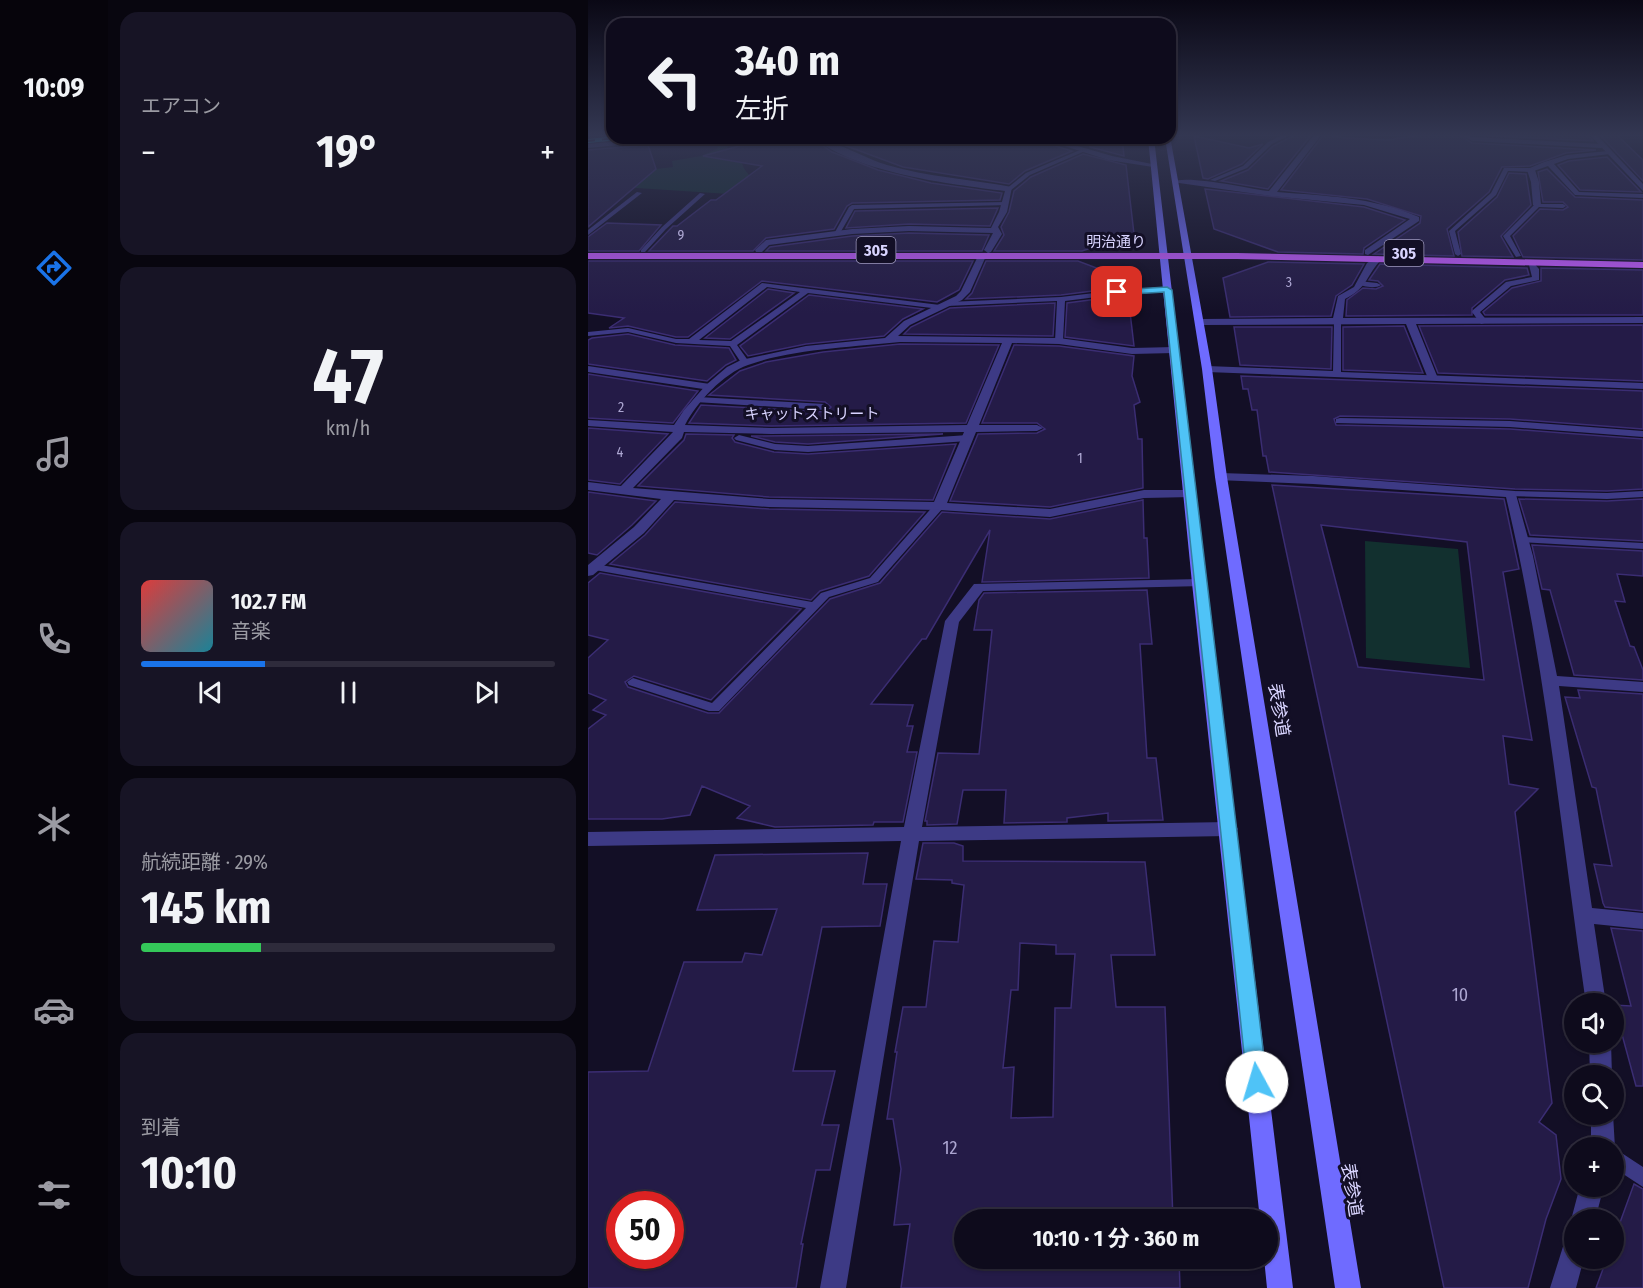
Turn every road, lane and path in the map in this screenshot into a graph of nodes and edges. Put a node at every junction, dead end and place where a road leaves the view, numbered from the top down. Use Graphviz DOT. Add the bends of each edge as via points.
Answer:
graph roads {
  1 [pos="638,194"];
  2 [pos="702,194"];
  3 [pos="1008,194"];
  4 [pos="1158,194"];
  5 [pos="1178,194"];
  6 [pos="1272,194"];
  7 [pos="1494,194"];
  8 [pos="1536,194"];
  9 [pos="1581,194"];
  10 [pos="1643,196"];
  11 [pos="1006,204"];
  12 [pos="1537,205"];
  13 [pos="1563,206"];
  14 [pos="996,231"];
  15 [pos="838,232"];
  16 [pos="588,233"];
  17 [pos="588,250"];
  18 [pos="759,250"];
  19 [pos="643,251"];
  20 [pos="1368,252"];
  21 [pos="985,253"];
  22 [pos="1165,253"];
  23 [pos="1187,253"];
  24 [pos="1458,254"];
  25 [pos="588,256"];
  26 [pos="1518,256"];
  27 [pos="1378,258"];
  28 [pos="1643,258"];
  29 [pos="1530,262"];
  30 [pos="1643,265"];
  31 [pos="1377,285"];
  32 [pos="1354,287"];
  33 [pos="807,290"];
  34 [pos="1167,290"];
  35 [pos="1061,299"];
  36 [pos="944,305"];
  37 [pos="1643,320"];
  38 [pos="1200,322"];
  39 [pos="1411,322"];
  40 [pos="1484,322"];
  41 [pos="1338,323"];
  42 [pos="588,334"];
  43 [pos="888,340"];
  44 [pos="692,341"];
  45 [pos="1008,341"];
  46 [pos="1059,341"];
  47 [pos="733,344"];
  48 [pos="1174,350"];
  49 [pos="745,362"];
  50 [pos="588,369"];
  51 [pos="1207,369"];
  52 [pos="1337,372"];
  53 [pos="1432,376"];
  54 [pos="1643,386"];
  55 [pos="710,387"];
  56 [pos="698,400"];
  57 [pos="825,406"];
  58 [pos="1340,421"];
  59 [pos="588,423"];
  60 [pos="1037,428"];
  61 [pos="680,429"];
  62 [pos="970,434"];
  63 [pos="1643,434"];
  64 [pos="739,438"];
  65 [pos="1221,477"];
  66 [pos="588,486"];
  67 [pos="624,490"];
  68 [pos="1189,494"];
  69 [pos="1511,494"];
  70 [pos="1643,494"];
  71 [pos="671,496"];
  72 [pos="939,506"];
  73 [pos="1524,540"];
  74 [pos="1643,546"];
  75 [pos="593,565"];
  76 [pos="1199,583"];
  77 [pos="814,606"];
  78 [pos="1549,680"];
  79 [pos="633,682"];
  80 [pos="1643,687"];
  81 [pos="1229,829"];
  82 [pos="911,836"];
  83 [pos="588,839"];
  84 [pos="1582,915"];
  85 [pos="1643,921"];
  86 [pos="1594,993"];
  87 [pos="1624,1164"];
  88 [pos="1643,1178"];
  89 [pos="1568,1269"];
  90 [pos="833,1288"];
  91 [pos="1280,1288"];
  92 [pos="1348,1288"];
  93 [pos="1563,1288"];
  1 -- 16 [label="lane"];
  2 -- 19 [label="lane"];
  3 -- 11 [label="street"];
  4 -- 22 [label="main road"];
  5 -- 23 [label="main road, 表参道"];
  6 -- 20 [label="street" via="1370,204 1400,210 1416,219"];
  7 -- 24 [label="lane" via="1452,231"];
  8 -- 12 [label="street"];
  9 -- 10 [label="lane"];
  11 -- 14 [label="street" via="994,227"];
  11 -- 15 [label="lane" via="852,207"];
  12 -- 13 [label="lane"];
  12 -- 26 [label="lane" via="1506,236"];
  14 -- 15 [label="street" via="910,228"];
  14 -- 21 [label="street" via="998,234"];
  15 -- 18 [label="street" via="766,243"];
  17 -- 19 [label="main road, 明治通り / 305"];
  18 -- 19 [label="main road, 明治通り / 305"];
  18 -- 21 [label="main road, 明治通り / 305"];
  20 -- 23 [label="main road, 明治通り / 305"];
  20 -- 24 [label="main road, 明治通り / 305"];
  21 -- 22 [label="main road, 明治通り / 305"];
  21 -- 25 [label="main road, 明治通り / 305"];
  21 -- 36 [label="street" via="965,292"];
  22 -- 23 [label="main road, 明治通り / 305"];
  22 -- 34 [label="main road"];
  23 -- 27 [label="main road, 明治通り / 305"];
  23 -- 38 [label="main road, 表参道"];
  24 -- 26 [label="main road, 明治通り / 305"];
  26 -- 28 [label="main road, 明治通り / 305"];
  27 -- 29 [label="main road, 明治通り / 305"];
  27 -- 32 [label="street"];
  29 -- 30 [label="main road, 明治通り / 305"];
  29 -- 40 [label="lane" via="1536,278 1509,284 1476,312"];
  31 -- 32 [label="lane"];
  32 -- 41 [label="street" via="1341,298"];
  33 -- 36 [label="lane"];
  33 -- 44 [label="lane" via="765,285"];
  33 -- 47 [label="lane"];
  34 -- 35 [label="lane"];
  34 -- 48 [label="main road"];
  35 -- 36 [label="lane"];
  35 -- 46 [label="lane"];
  36 -- 43 [label="street" via="907,323"];
  37 -- 40 [label="street"];
  38 -- 41 [label="street"];
  38 -- 51 [label="main road, 表参道"];
  39 -- 40 [label="street"];
  39 -- 41 [label="street"];
  39 -- 53 [label="street"];
  41 -- 52 [label="lane"];
  42 -- 44 [label="lane" via="628,330"];
  43 -- 45 [label="street"];
  43 -- 49 [label="street" via="806,349"];
  44 -- 47 [label="lane"];
  45 -- 46 [label="street"];
  45 -- 62 [label="street"];
  46 -- 48 [label="street" via="1132,351"];
  47 -- 49 [label="lane"];
  48 -- 68 [label="main road"];
  49 -- 55 [label="street"];
  50 -- 55 [label="lane"];
  51 -- 52 [label="lane"];
  51 -- 65 [label="main road, 表参道"];
  52 -- 53 [label="lane"];
  53 -- 54 [label="lane"];
  55 -- 56 [label="street"];
  56 -- 57 [label="lane"];
  56 -- 61 [label="street"];
  58 -- 63 [label="street" via="1510,424"];
  59 -- 61 [label="street, キャットストリート"];
  60 -- 62 [label="street, キャットストリート"];
  61 -- 62 [label="street, キャットストリート"];
  61 -- 67 [label="street" via="678,436"];
  62 -- 64 [label="lane" via="799,449"];
  62 -- 72 [label="street"];
  65 -- 69 [label="street"];
  65 -- 92 [label="main road, 表参道"];
  66 -- 67 [label="street"];
  67 -- 71 [label="street"];
  68 -- 72 [label="street" via="1144,494 1050,513"];
  68 -- 76 [label="main road"];
  69 -- 70 [label="lane"];
  69 -- 73 [label="street"];
  71 -- 72 [label="street" via="769,503"];
  71 -- 75 [label="street" via="639,530"];
  72 -- 77 [label="lane" via="874,580 825,595"];
  73 -- 74 [label="lane"];
  73 -- 78 [label="street"];
  75 -- 77 [label="lane"];
  76 -- 81 [label="main road"];
  76 -- 82 [label="street" via="979,587 952,621"];
  77 -- 79 [label="lane" via="714,708"];
  78 -- 80 [label="street"];
  78 -- 84 [label="street"];
  81 -- 82 [label="street"];
  81 -- 91 [label="main road"];
  82 -- 83 [label="street"];
  82 -- 90 [label="street"];
  84 -- 85 [label="street"];
  84 -- 86 [label="street"];
  87 -- 88 [label="lane"];
  89 -- 93 [label="street"];
}
